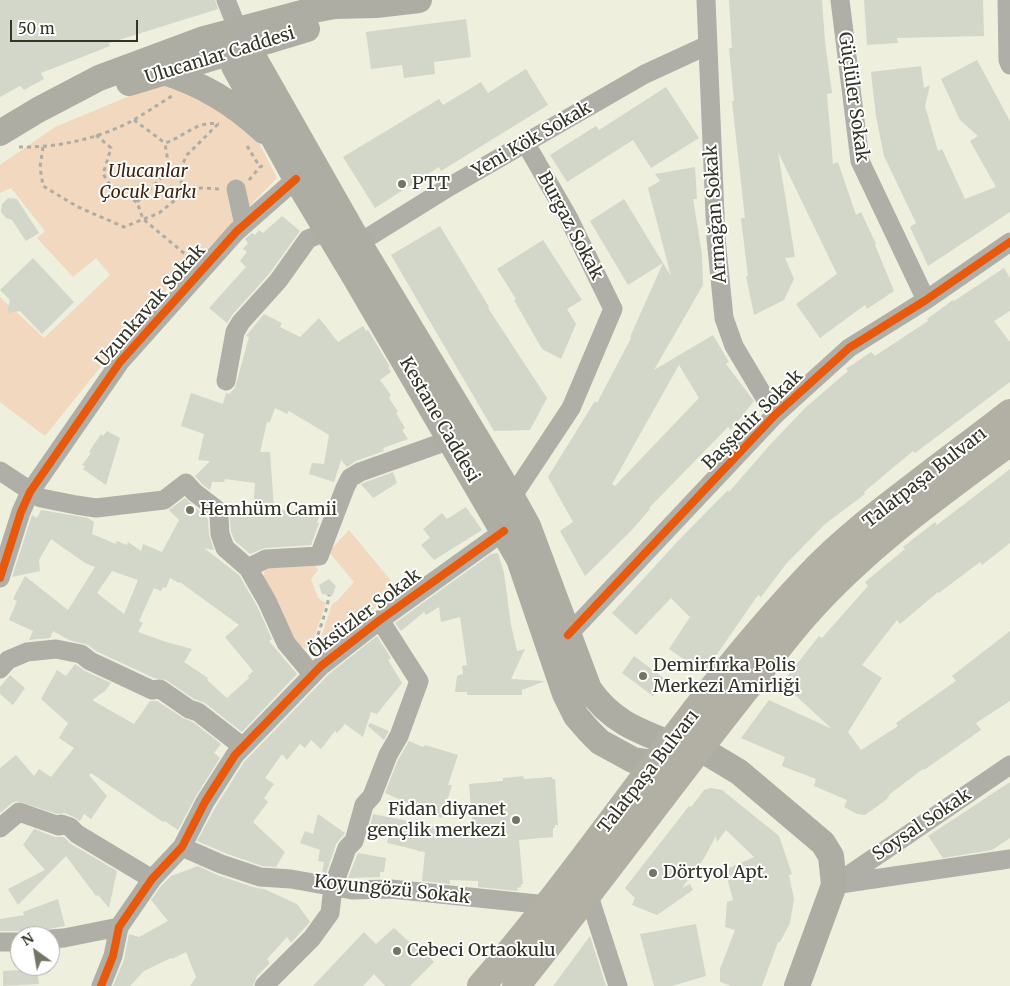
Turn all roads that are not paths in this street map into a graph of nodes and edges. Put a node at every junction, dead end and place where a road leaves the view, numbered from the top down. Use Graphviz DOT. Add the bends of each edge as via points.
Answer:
graph roads {
  1 [pos="226,0"];
  2 [pos="419,0"];
  3 [pos="706,0"];
  4 [pos="840,0"];
  5 [pos="1007,0"];
  6 [pos="233,42"];
  7 [pos="708,45"];
  8 [pos="1010,64"];
  9 [pos="164,72"];
  10 [pos="61,98"];
  11 [pos="9,140"];
  12 [pos="526,144"];
  13 [pos="280,149"];
  14 [pos="296,179"];
  15 [pos="236,190"];
  16 [pos="244,225"];
  17 [pos="328,231"];
  18 [pos="1010,242"];
  19 [pos="359,243"];
  20 [pos="926,300"];
  21 [pos="226,380"];
  22 [pos="1010,413"];
  23 [pos="775,415"];
  24 [pos="450,440"];
  25 [pos="1010,442"];
  26 [pos="0,471"];
  27 [pos="30,492"];
  28 [pos="512,497"];
  29 [pos="504,531"];
  30 [pos="6,538"];
  31 [pos="248,568"];
  32 [pos="0,578"];
  33 [pos="380,620"];
  34 [pos="568,635"];
  35 [pos="0,669"];
  36 [pos="308,670"];
  37 [pos="243,747"];
  38 [pos="662,753"];
  39 [pos="691,759"];
  40 [pos="1010,765"];
  41 [pos="0,828"];
  42 [pos="182,847"];
  43 [pos="1010,859"];
  44 [pos="152,878"];
  45 [pos="834,885"];
  46 [pos="333,887"];
  47 [pos="588,893"];
  48 [pos="547,905"];
  49 [pos="119,927"];
  50 [pos="60,938"];
  51 [pos="101,986"];
  52 [pos="264,986"];
  53 [pos="481,986"];
  54 [pos="516,986"];
  55 [pos="618,986"];
  56 [pos="797,986"];
  1 -- 6 [label="street"];
  2 -- 6 [label="main road, Ulucanlar Caddesi" via="313,10"];
  3 -- 7 [label="street, Armağan Sokak"];
  4 -- 20 [label="street, Güçlüler Sokak" via="860,161"];
  5 -- 8 [label="street"];
  6 -- 9 [label="main road, Ulucanlar Caddesi"];
  6 -- 10 [label="main road, Ulucanlar Caddesi" via="146,59"];
  6 -- 13 [label="main road, Kestane Caddesi"];
  6 -- 19 [label="main road, Kestane Caddesi"];
  7 -- 12 [label="street, Yeni Kök Sokak" via="645,74"];
  7 -- 23 [label="street, Armağan Sokak" via="716,238 724,318 734,346"];
  9 -- 10 [label="main road, Ulucanlar Caddesi" via="107,90"];
  9 -- 13 [label="main road" via="193,82 236,107"];
  10 -- 11 [label="main road, Ulucanlar Caddesi"];
  12 -- 19 [label="street, Yeni Kök Sokak"];
  12 -- 28 [label="street, Burgaz Sokak" via="568,217 613,309 572,408"];
  13 -- 14 [label="main road, Kestane Caddesi"];
  14 -- 16 [label="street, Uzunkavak Sokak"];
  14 -- 17 [label="main road, Kestane Caddesi"];
  15 -- 16 [label="street"];
  16 -- 27 [label="street, Uzunkavak Sokak" via="120,362"];
  17 -- 21 [label="street" via="308,239 241,322 235,332"];
  17 -- 24 [label="main road, Kestane Caddesi"];
  18 -- 20 [label="street, Başşehir Sokak"];
  19 -- 28 [label="main road, Kestane Caddesi"];
  20 -- 23 [label="street, Başşehir Sokak" via="848,348"];
  22 -- 38 [label="main road, Talatpaşa Bulvarı" via="837,548 784,604"];
  23 -- 34 [label="street, Başşehir Sokak"];
  24 -- 29 [label="main road, Kestane Caddesi"];
  24 -- 31 [label="street" via="350,478 319,556 266,559"];
  25 -- 39 [label="main road, Talatpaşa Bulvarı" via="947,488 852,567 805,615"];
  26 -- 27 [label="street"];
  27 -- 30 [label="street, Uzunkavak Sokak"];
  27 -- 31 [label="street" via="41,498 96,508 164,500 186,483 216,509 225,548"];
  28 -- 34 [label="main road, Kestane Caddesi" via="528,526"];
  29 -- 33 [label="street, Öksüzler Sokak"];
  29 -- 38 [label="main road, Kestane Caddesi" via="519,559 565,694 576,716 600,742 633,760"];
  30 -- 32 [label="street, Uzunkavak Sokak"];
  31 -- 36 [label="street" via="268,601 286,644"];
  33 -- 36 [label="street, Öksüzler Sokak"];
  33 -- 46 [label="street" via="418,681 399,736 372,796 364,805 354,840 347,848"];
  34 -- 38 [label="main road, Kestane Caddesi" via="589,689 599,704"];
  35 -- 37 [label="street" via="8,660 27,652 56,650 81,654 152,690 160,689 198,712"];
  36 -- 37 [label="street, Öksüzler Sokak"];
  37 -- 42 [label="street, Öksüzler Sokak" via="205,802"];
  38 -- 39 [label="main road"];
  38 -- 48 [label="main road, Talatpaşa Bulvarı"];
  39 -- 45 [label="main road" via="740,772 823,843 830,856"];
  39 -- 47 [label="main road, Talatpaşa Bulvarı"];
  40 -- 45 [label="street, Soysal Sokak"];
  41 -- 44 [label="street" via="19,812 61,824"];
  42 -- 44 [label="street, Öksüzler Sokak"];
  42 -- 46 [label="street, Koyungözü Sokak" via="260,877"];
  43 -- 45 [label="street"];
  44 -- 49 [label="street, Öksüzler Sokak"];
  45 -- 56 [label="main road"];
  46 -- 48 [label="street, Koyungözü Sokak" via="391,889"];
  46 -- 52 [label="street" via="330,913 312,938"];
  47 -- 54 [label="main road, Talatpaşa Bulvarı"];
  47 -- 55 [label="street"];
  48 -- 53 [label="main road, Talatpaşa Bulvarı"];
  49 -- 50 [label="street"];
  49 -- 51 [label="street, Öksüzler Sokak" via="113,956"];
}
